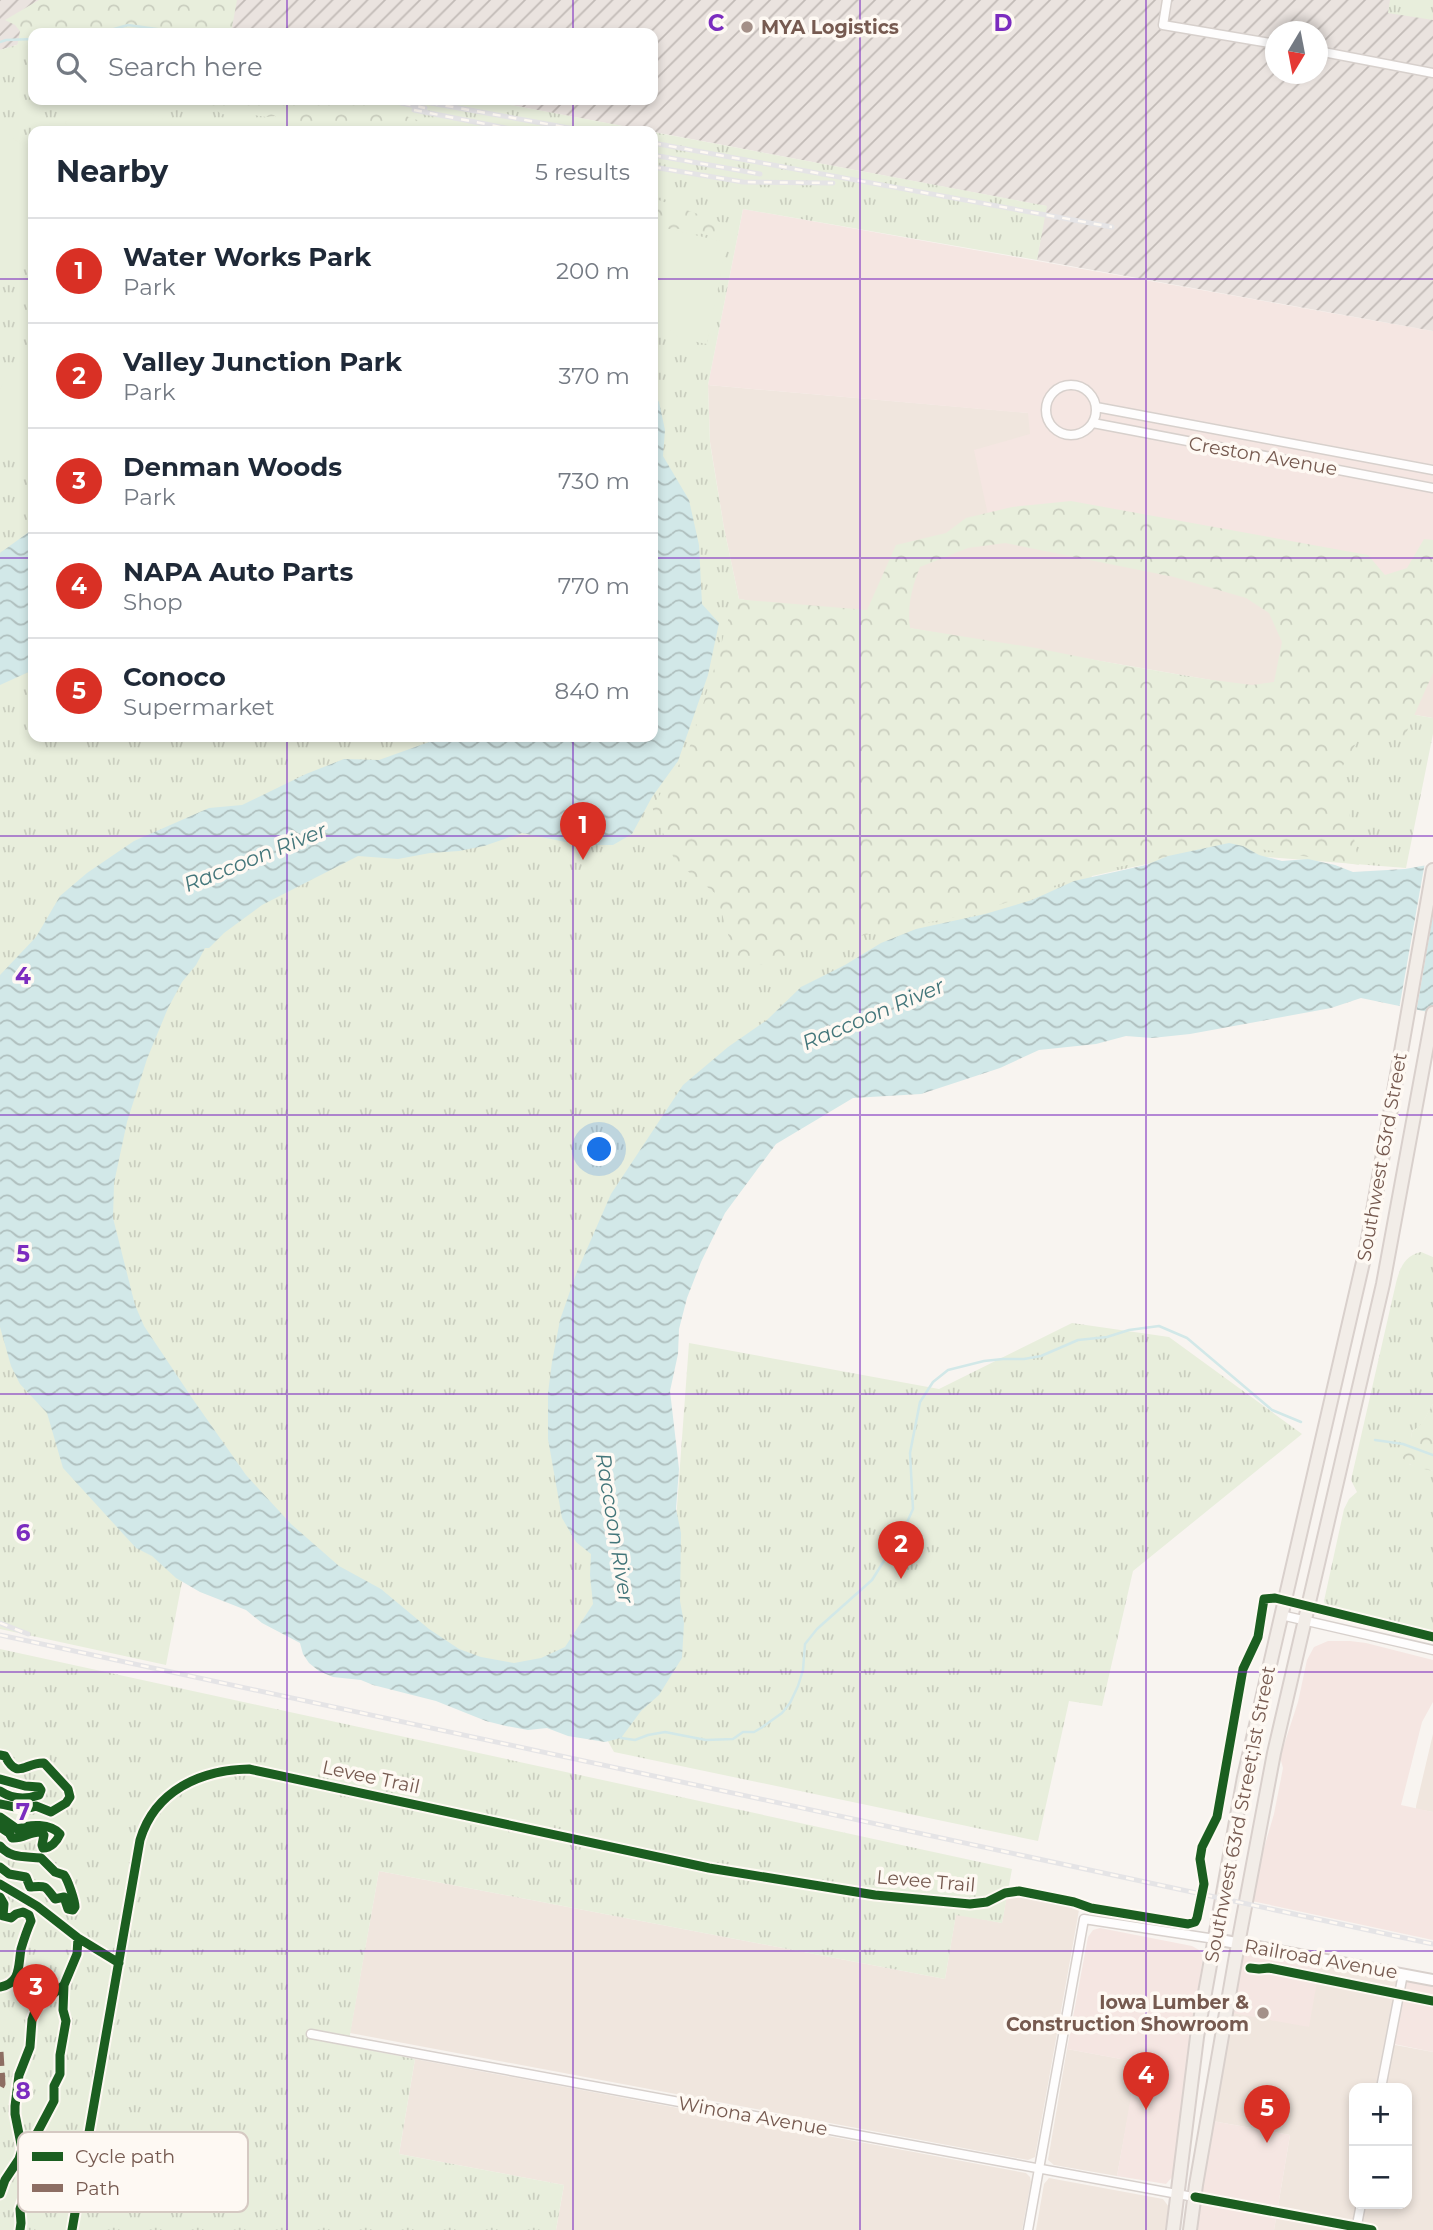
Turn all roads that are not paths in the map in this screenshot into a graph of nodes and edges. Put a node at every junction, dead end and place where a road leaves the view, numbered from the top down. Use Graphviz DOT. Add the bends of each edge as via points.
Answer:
graph roads {
  1 [pos="1167,0"];
  2 [pos="1265,42"];
  3 [pos="1328,53"];
  4 [pos="1433,73"];
  5 [pos="1096,407"];
  6 [pos="1093,423"];
  7 [pos="1433,470"];
  8 [pos="1433,488"];
  9 [pos="1433,870"];
  10 [pos="1433,1013"];
  11 [pos="1320,1442"];
  12 [pos="1338,1476"];
  13 [pos="1282,1615"];
  14 [pos="1306,1620"];
  15 [pos="1433,1650"];
  16 [pos="1215,1939"];
  17 [pos="1238,1944"];
  18 [pos="1403,1974"];
  19 [pos="1433,1980"];
  20 [pos="312,2034"];
  21 [pos="1382,2083"];
  22 [pos="1039,2168"];
  23 [pos="1177,2194"];
  24 [pos="1195,2197"];
  25 [pos="1360,2209"];
  26 [pos="1357,2229"];
  27 [pos="1028,2230"];
  28 [pos="1173,2230"];
  29 [pos="1190,2230"];
  30 [pos="1372,2230"];
  1 -- 2 [label="street" via="1163,25"];
  3 -- 4 [label="street"];
  5 -- 6 [label="street"];
  5 -- 6 [label="street" via="1084,388 1067,385 1053,393 1046,407 1049,423 1061,434 1077,435"];
  5 -- 7 [label="street, Creston Avenue"];
  6 -- 8 [label="street, Creston Avenue"];
  9 -- 11 [label="main road, Southwest 63rd Street" via="1367,1245"];
  10 -- 12 [label="main road, Southwest 63rd Street" via="1385,1271"];
  11 -- 13 [label="main road, Southwest 63rd Street;1st Street"];
  12 -- 14 [label="main road, Southwest 63rd Street;1st Street"];
  13 -- 14 [label="street"];
  13 -- 16 [label="main road, Southwest 63rd Street;1st Street" via="1244,1777"];
  14 -- 15 [label="street"];
  14 -- 17 [label="main road, Southwest 63rd Street;1st Street" via="1274,1753"];
  16 -- 17 [label="main road, Railroad Avenue"];
  16 -- 22 [label="street, Railroad Avenue" via="1084,1919"];
  16 -- 23 [label="main road, Southwest 63rd Street;1st Street"];
  17 -- 18 [label="main road, Railroad Avenue"];
  17 -- 24 [label="main road, Southwest 63rd Street;1st Street"];
  18 -- 19 [label="main road, Railroad Avenue"];
  18 -- 21 [label="street"];
  20 -- 22 [label="street, Winona Avenue"];
  22 -- 23 [label="street, Winona Avenue"];
  22 -- 27 [label="street"];
  23 -- 24 [label="street, Winona Avenue"];
  23 -- 28 [label="main road, Southwest 63rd Street;1st Street"];
  24 -- 26 [label="street, Winona Avenue"];
  24 -- 29 [label="main road, Southwest 63rd Street;1st Street"];
  25 -- 26 [label="street"];
  26 -- 30 [label="street, Winona Avenue"];
}
